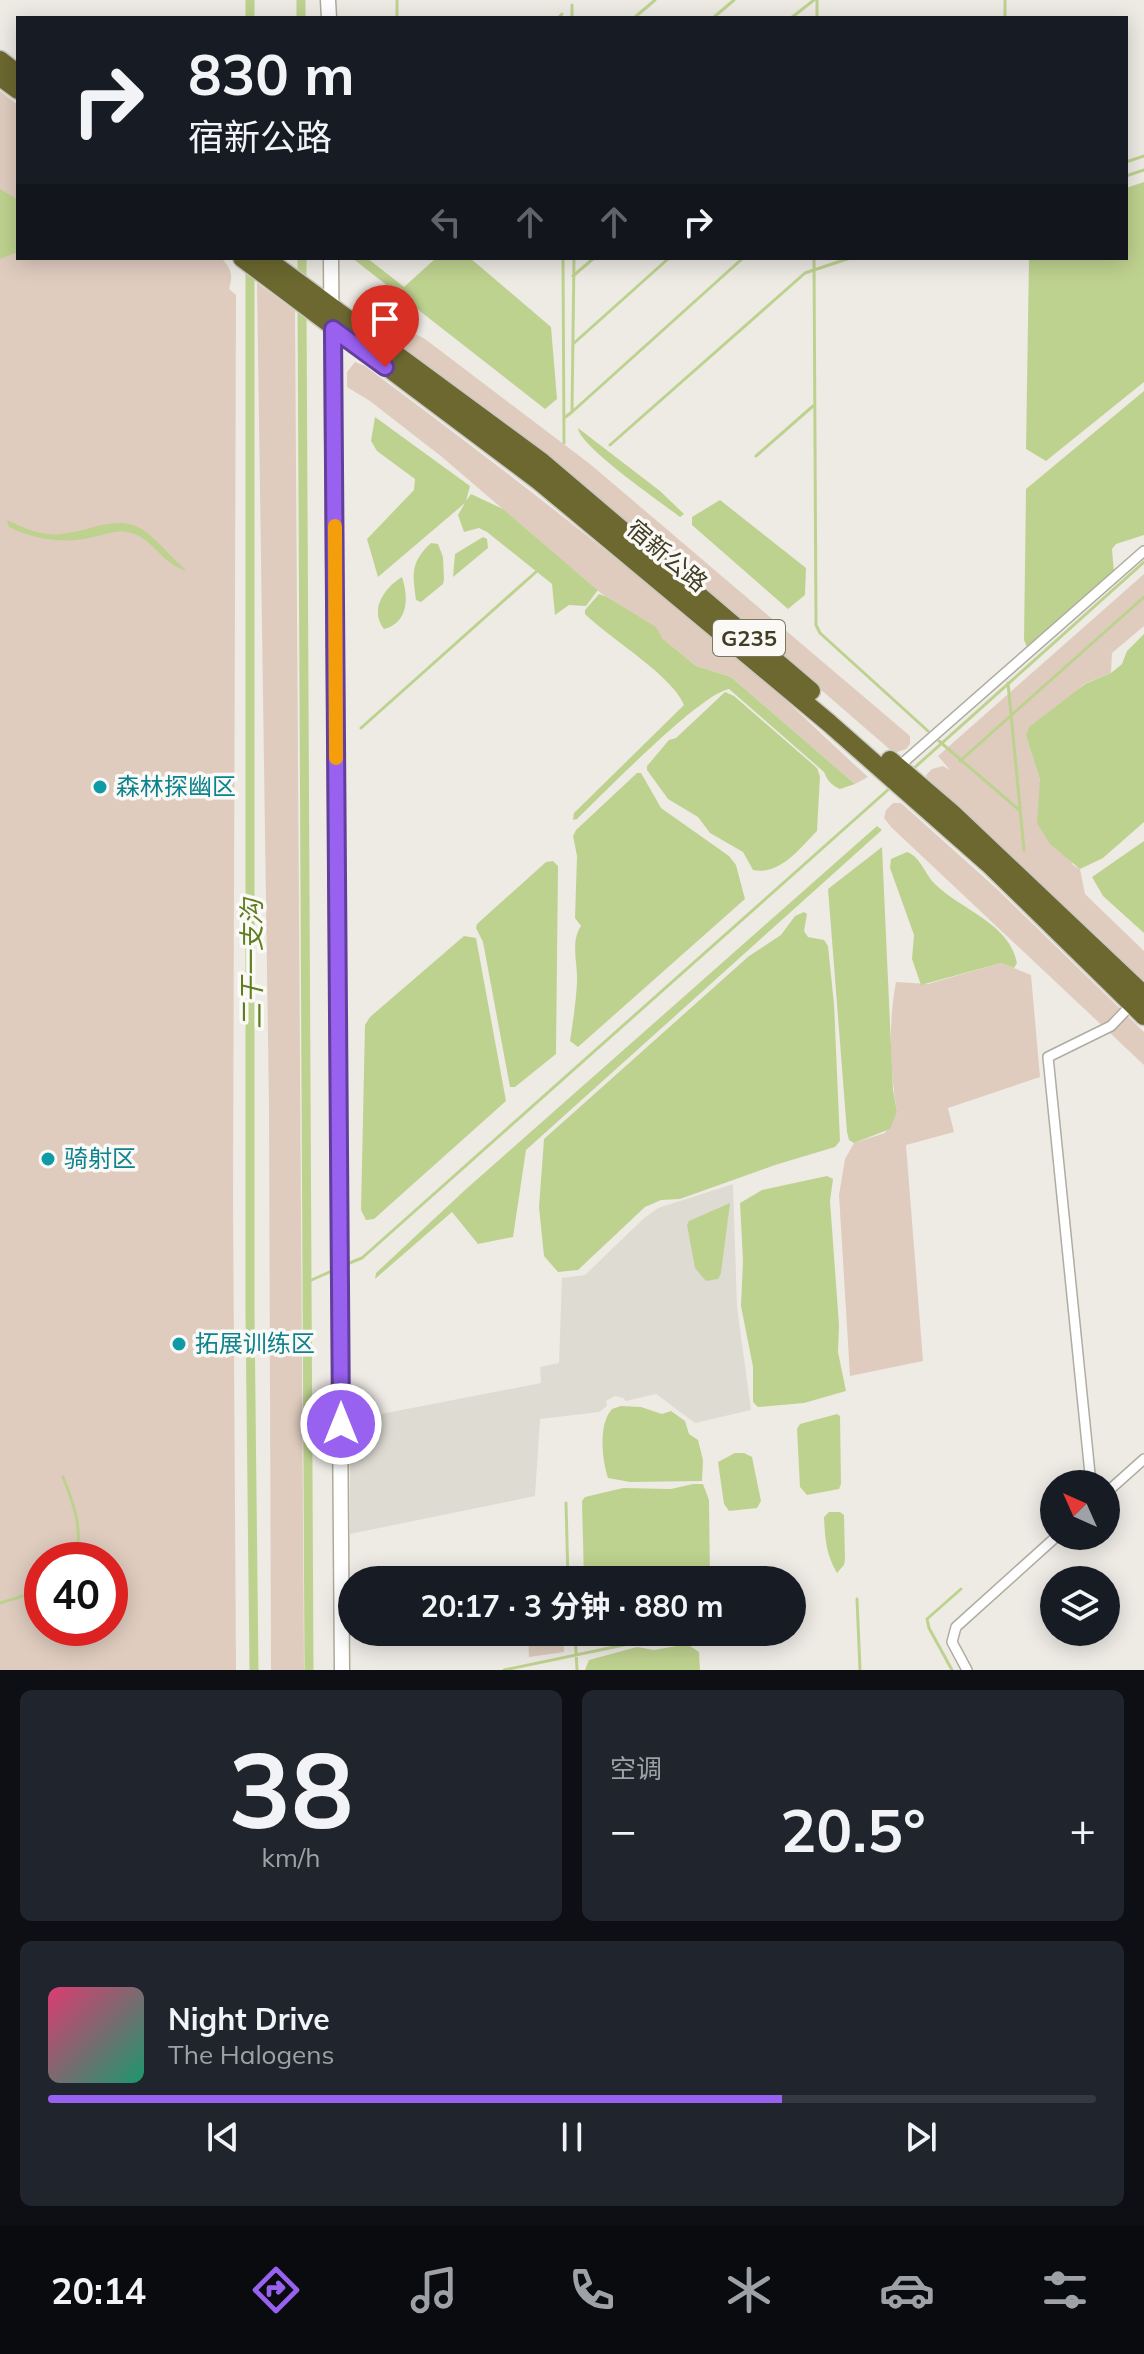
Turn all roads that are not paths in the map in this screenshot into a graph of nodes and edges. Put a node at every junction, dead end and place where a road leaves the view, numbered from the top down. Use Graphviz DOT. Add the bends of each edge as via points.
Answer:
graph roads {
  1 [pos="0,60"];
  2 [pos="16,72"];
  3 [pos="246,260"];
  4 [pos="267,260"];
  5 [pos="331,260"];
  6 [pos="307,298"];
  7 [pos="332,308"];
  8 [pos="333,329"];
  9 [pos="1144,551"];
  10 [pos="893,771"];
  11 [pos="1141,1000"];
  12 [pos="1144,1459"];
  13 [pos="1090,1470"];
  14 [pos="1120,1480"];
  15 [pos="1041,1550"];
  16 [pos="342,1670"];
  17 [pos="967,1670"];
  1 -- 2 [label="highway"];
  3 -- 6 [label="highway, 宿新公路"];
  4 -- 6 [label="highway, 宿新公路 / G235"];
  5 -- 7 [label="street"];
  6 -- 7 [label="highway, 宿新公路 / G235"];
  6 -- 8 [label="highway, 宿新公路"];
  7 -- 8 [label="street"];
  7 -- 10 [label="highway, 宿新公路 / G235" via="542,462"];
  8 -- 10 [label="highway, 宿新公路" via="539,481"];
  8 -- 16 [label="street"];
  9 -- 10 [label="street"];
  10 -- 11 [label="highway, 宿新公路 / G235" via="952,813"];
  11 -- 13 [label="street" via="1111,1026 1048,1057"];
  12 -- 14 [label="street"];
  15 -- 17 [label="street" via="956,1627 952,1642"];
}
